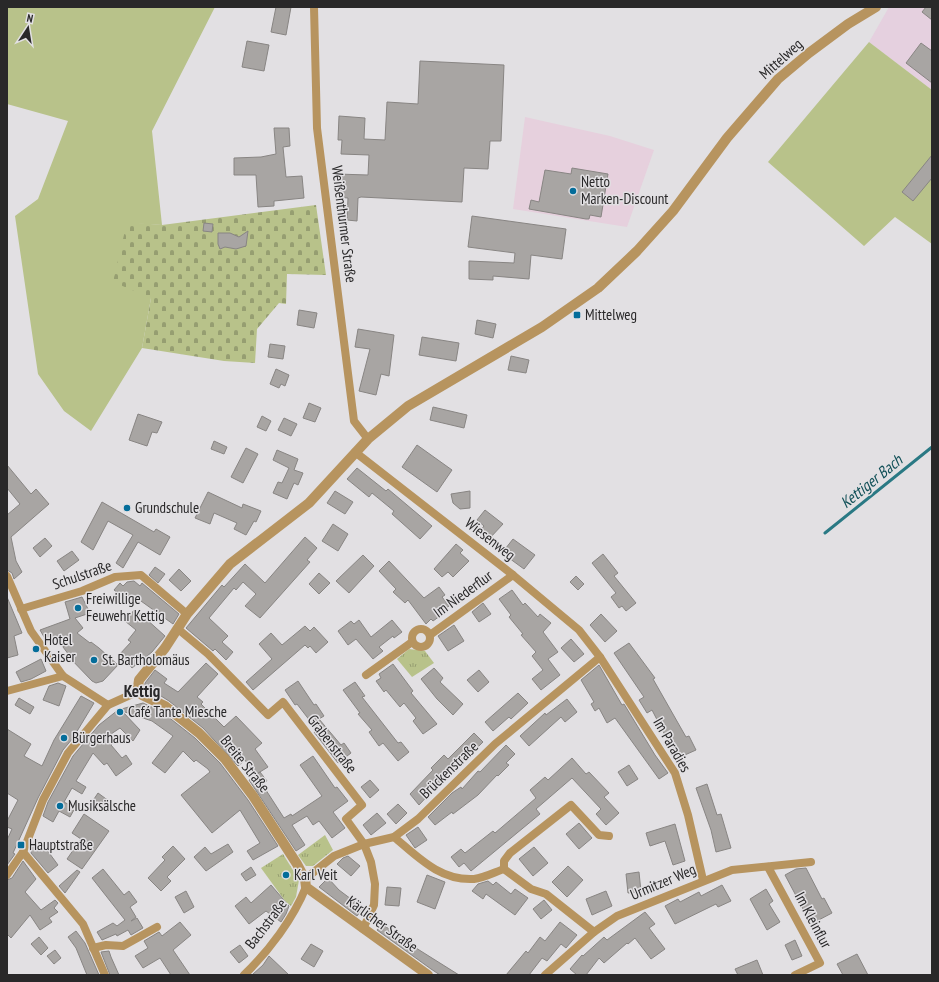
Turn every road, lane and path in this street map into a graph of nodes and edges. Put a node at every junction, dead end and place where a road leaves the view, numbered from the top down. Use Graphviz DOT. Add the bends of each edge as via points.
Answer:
graph roads {
  1 [pos="314,7"];
  2 [pos="876,7"];
  3 [pos="368,439"];
  4 [pos="355,452"];
  5 [pos="513,575"];
  6 [pos="8,582"];
  7 [pos="21,610"];
  8 [pos="187,614"];
  9 [pos="178,629"];
  10 [pos="430,635"];
  11 [pos="412,642"];
  12 [pos="600,657"];
  13 [pos="366,675"];
  14 [pos="63,676"];
  15 [pos="7,691"];
  16 [pos="139,691"];
  17 [pos="108,705"];
  18 [pos="609,836"];
  19 [pos="394,837"];
  20 [pos="364,844"];
  21 [pos="23,852"];
  22 [pos="811,862"];
  23 [pos="768,867"];
  24 [pos="504,869"];
  25 [pos="7,875"];
  26 [pos="703,880"];
  27 [pos="305,883"];
  28 [pos="157,927"];
  29 [pos="363,929"];
  30 [pos="594,932"];
  31 [pos="93,948"];
  32 [pos="105,975"];
  33 [pos="244,975"];
  34 [pos="428,975"];
  35 [pos="545,975"];
  36 [pos="795,975"];
  1 -- 3 [label="street, Weißenthurmer Straße" via="317,128 326,204 354,421"];
  2 -- 3 [label="street, Mittelweg" via="837,32 778,79 727,138 673,211 637,251 598,288 542,327 408,406"];
  3 -- 4 [label="street, Mittelweg"];
  4 -- 5 [label="street, Wiesenweg"];
  4 -- 8 [label="street" via="309,503 230,564"];
  5 -- 10 [label="street, Im Niederflur"];
  5 -- 12 [label="street, Wiesenweg" via="579,630"];
  6 -- 7 [label="street"];
  7 -- 8 [label="street, Schulstraße" via="82,591 115,577 140,575"];
  7 -- 14 [label="street" via="31,631"];
  8 -- 9 [label="street"];
  9 -- 16 [label="street" via="139,680"];
  9 -- 20 [label="street, Grabenstraße" via="208,654 268,715 283,702 362,805 346,819"];
  10 -- 11 [label="street, Im Niederflur" via="430,641 424,647 418,647"];
  10 -- 11 [label="street, Im Niederflur" via="424,629 417,629 412,635"];
  11 -- 13 [label="street, Im Niederflur"];
  12 -- 19 [label="street, Brückenstraße" via="495,744 418,819"];
  12 -- 26 [label="street, Im Paradies" via="675,773"];
  14 -- 15 [label="street"];
  14 -- 17 [label="street"];
  16 -- 17 [label="street"];
  16 -- 27 [label="street, Breite Straße" via="165,706 199,733 225,759 253,796 297,864"];
  17 -- 21 [label="street" via="68,752 43,800"];
  18 -- 24 [label="street" via="599,835 571,805 510,853 504,861"];
  19 -- 20 [label="street, Brückenstraße"];
  19 -- 24 [label="street" via="433,870 451,877 475,879"];
  20 -- 27 [label="street, Brückenstraße" via="334,856"];
  20 -- 29 [label="street, Grabenstraße" via="375,884 374,905"];
  21 -- 25 [label="street"];
  21 -- 31 [label="street" via="83,924"];
  22 -- 23 [label="street, Urmitzer Weg"];
  23 -- 26 [label="street, Urmitzer Weg" via="732,870"];
  23 -- 36 [label="street, Im Kleinflur" via="820,963"];
  24 -- 30 [label="street" via="531,889 546,894"];
  26 -- 30 [label="street, Urmitzer Weg" via="617,916"];
  27 -- 29 [label="street, Kärlicher Straße"];
  27 -- 33 [label="street, Bachstraße" via="300,903 274,941"];
  28 -- 31 [label="street" via="123,946 106,945"];
  29 -- 34 [label="street, Kärlicher Straße"];
  30 -- 35 [label="street, Urmitzer Weg"];
  31 -- 32 [label="street"];
}
